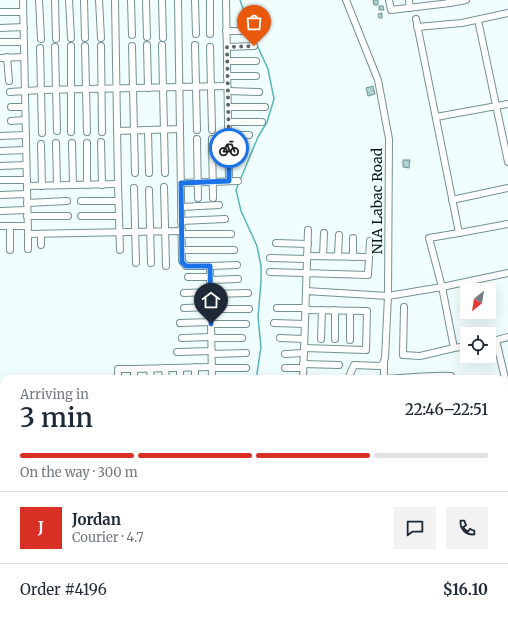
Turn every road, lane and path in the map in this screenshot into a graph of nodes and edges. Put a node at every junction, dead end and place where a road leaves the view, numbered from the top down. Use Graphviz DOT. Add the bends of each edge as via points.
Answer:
graph roads {
  1 [pos="23,0"];
  2 [pos="39,0"];
  3 [pos="55,0"];
  4 [pos="69,0"];
  5 [pos="84,0"];
  6 [pos="99,0"];
  7 [pos="115,0"];
  8 [pos="131,0"];
  9 [pos="146,0"];
  10 [pos="162,0"];
  11 [pos="178,0"];
  12 [pos="195,0"];
  13 [pos="210,0"];
  14 [pos="226,0"];
  15 [pos="346,0"];
  16 [pos="389,0"];
  17 [pos="409,0"];
  18 [pos="466,0"];
  19 [pos="450,2"];
  20 [pos="429,3"];
  21 [pos="410,8"];
  22 [pos="0,12"];
  23 [pos="23,12"];
  24 [pos="508,13"];
  25 [pos="416,19"];
  26 [pos="478,20"];
  27 [pos="24,27"];
  28 [pos="417,27"];
  29 [pos="0,28"];
  30 [pos="226,31"];
  31 [pos="249,31"];
  32 [pos="196,34"];
  33 [pos="210,34"];
  34 [pos="132,35"];
  35 [pos="147,36"];
  36 [pos="40,38"];
  37 [pos="56,38"];
  38 [pos="71,38"];
  39 [pos="86,38"];
  40 [pos="101,38"];
  41 [pos="163,38"];
  42 [pos="0,42"];
  43 [pos="24,42"];
  44 [pos="147,45"];
  45 [pos="195,45"];
  46 [pos="71,46"];
  47 [pos="85,46"];
  48 [pos="101,46"];
  49 [pos="132,46"];
  50 [pos="162,46"];
  51 [pos="254,46"];
  52 [pos="55,47"];
  53 [pos="210,47"];
  54 [pos="227,47"];
  55 [pos="40,48"];
  56 [pos="7,57"];
  57 [pos="24,57"];
  58 [pos="0,58"];
  59 [pos="227,61"];
  60 [pos="256,61"];
  61 [pos="227,76"];
  62 [pos="256,76"];
  63 [pos="8,81"];
  64 [pos="162,87"];
  65 [pos="179,87"];
  66 [pos="195,87"];
  67 [pos="211,87"];
  68 [pos="116,88"];
  69 [pos="133,88"];
  70 [pos="148,88"];
  71 [pos="86,89"];
  72 [pos="101,89"];
  73 [pos="228,89"];
  74 [pos="25,90"];
  75 [pos="41,90"];
  76 [pos="57,90"];
  77 [pos="71,90"];
  78 [pos="10,92"];
  79 [pos="259,92"];
  80 [pos="508,104"];
  81 [pos="11,107"];
  82 [pos="25,107"];
  83 [pos="228,107"];
  84 [pos="265,107"];
  85 [pos="497,107"];
  86 [pos="436,117"];
  87 [pos="25,120"];
  88 [pos="11,121"];
  89 [pos="228,122"];
  90 [pos="262,122"];
  91 [pos="180,129"];
  92 [pos="134,130"];
  93 [pos="148,130"];
  94 [pos="163,130"];
  95 [pos="197,130"];
  96 [pos="212,130"];
  97 [pos="57,131"];
  98 [pos="117,131"];
  99 [pos="71,132"];
  100 [pos="87,132"];
  101 [pos="102,132"];
  102 [pos="42,133"];
  103 [pos="26,135"];
  104 [pos="228,135"];
  105 [pos="250,135"];
  106 [pos="0,136"];
  107 [pos="197,139"];
  108 [pos="212,139"];
  109 [pos="87,142"];
  110 [pos="101,142"];
  111 [pos="56,143"];
  112 [pos="72,143"];
  113 [pos="41,144"];
  114 [pos="26,150"];
  115 [pos="0,151"];
  116 [pos="508,162"];
  117 [pos="26,165"];
  118 [pos="0,166"];
  119 [pos="135,173"];
  120 [pos="149,173"];
  121 [pos="165,173"];
  122 [pos="0,180"];
  123 [pos="229,181"];
  124 [pos="238,181"];
  125 [pos="197,182"];
  126 [pos="212,182"];
  127 [pos="27,183"];
  128 [pos="181,183"];
  129 [pos="118,184"];
  130 [pos="72,185"];
  131 [pos="87,185"];
  132 [pos="102,185"];
  133 [pos="42,186"];
  134 [pos="57,186"];
  135 [pos="164,187"];
  136 [pos="134,188"];
  137 [pos="508,188"];
  138 [pos="149,190"];
  139 [pos="27,194"];
  140 [pos="0,195"];
  141 [pos="198,198"];
  142 [pos="213,198"];
  143 [pos="118,200"];
  144 [pos="452,200"];
  145 [pos="67,201"];
  146 [pos="81,201"];
  147 [pos="27,202"];
  148 [pos="219,205"];
  149 [pos="181,206"];
  150 [pos="0,210"];
  151 [pos="27,213"];
  152 [pos="68,216"];
  153 [pos="82,216"];
  154 [pos="119,216"];
  155 [pos="225,219"];
  156 [pos="182,221"];
  157 [pos="508,224"];
  158 [pos="0,226"];
  159 [pos="10,226"];
  160 [pos="27,226"];
  161 [pos="308,230"];
  162 [pos="150,231"];
  163 [pos="165,231"];
  164 [pos="120,232"];
  165 [pos="135,232"];
  166 [pos="182,232"];
  167 [pos="324,233"];
  168 [pos="459,233"];
  169 [pos="28,234"];
  170 [pos="41,234"];
  171 [pos="231,234"];
  172 [pos="339,235"];
  173 [pos="353,238"];
  174 [pos="370,241"];
  175 [pos="276,243"];
  176 [pos="308,244"];
  177 [pos="42,246"];
  178 [pos="28,248"];
  179 [pos="10,250"];
  180 [pos="120,250"];
  181 [pos="182,250"];
  182 [pos="234,250"];
  183 [pos="323,256"];
  184 [pos="338,256"];
  185 [pos="353,257"];
  186 [pos="369,257"];
  187 [pos="270,258"];
  188 [pos="307,258"];
  189 [pos="136,263"];
  190 [pos="151,263"];
  191 [pos="237,265"];
  192 [pos="166,266"];
  193 [pos="210,266"];
  194 [pos="270,272"];
  195 [pos="307,272"];
  196 [pos="508,273"];
  197 [pos="188,277"];
  198 [pos="210,278"];
  199 [pos="238,279"];
  200 [pos="442,287"];
  201 [pos="306,291"];
  202 [pos="184,293"];
  203 [pos="211,293"];
  204 [pos="248,293"];
  205 [pos="388,296"];
  206 [pos="404,307"];
  207 [pos="184,308"];
  208 [pos="211,308"];
  209 [pos="277,308"];
  210 [pos="249,309"];
  211 [pos="306,309"];
  212 [pos="322,310"];
  213 [pos="335,310"];
  214 [pos="350,311"];
  215 [pos="180,323"];
  216 [pos="211,323"];
  217 [pos="274,323"];
  218 [pos="246,324"];
  219 [pos="305,324"];
  220 [pos="211,337"];
  221 [pos="508,337"];
  222 [pos="182,338"];
  223 [pos="242,338"];
  224 [pos="280,338"];
  225 [pos="321,338"];
  226 [pos="304,339"];
  227 [pos="335,340"];
  228 [pos="350,340"];
  229 [pos="496,340"];
  230 [pos="460,347"];
  231 [pos="454,348"];
  232 [pos="304,350"];
  233 [pos="177,352"];
  234 [pos="212,352"];
  235 [pos="246,353"];
  236 [pos="285,354"];
  237 [pos="384,363"];
  238 [pos="340,365"];
  239 [pos="303,366"];
  240 [pos="195,367"];
  241 [pos="166,368"];
  242 [pos="180,368"];
  243 [pos="212,368"];
  244 [pos="246,368"];
  245 [pos="285,368"];
  246 [pos="134,369"];
  247 [pos="150,369"];
  248 [pos="118,375"];
  249 [pos="134,375"];
  250 [pos="151,375"];
  251 [pos="166,375"];
  252 [pos="180,375"];
  253 [pos="195,375"];
  254 [pos="212,375"];
  255 [pos="303,375"];
  256 [pos="350,375"];
  257 [pos="384,375"];
  258 [pos="504,375"];
  1 -- 23 [label="street"];
  2 -- 36 [label="street"];
  3 -- 37 [label="street"];
  4 -- 38 [label="street"];
  5 -- 39 [label="street"];
  6 -- 40 [label="street"];
  7 -- 68 [label="street"];
  8 -- 34 [label="street"];
  9 -- 35 [label="street"];
  10 -- 41 [label="street"];
  11 -- 65 [label="street"];
  12 -- 32 [label="street"];
  13 -- 33 [label="street"];
  14 -- 30 [label="street"];
  15 -- 205 [label="street, NIA Labac Road" via="378,80 389,139"];
  16 -- 21 [label="street" via="391,10"];
  17 -- 21 [label="street"];
  18 -- 19 [label="street"];
  19 -- 20 [label="street"];
  20 -- 21 [label="street"];
  22 -- 23 [label="street"];
  23 -- 27 [label="street"];
  24 -- 26 [label="street"];
  25 -- 28 [label="street"];
  26 -- 28 [label="street"];
  26 -- 85 [label="street"];
  27 -- 29 [label="street"];
  27 -- 43 [label="street"];
  28 -- 86 [label="street"];
  30 -- 31 [label="street"];
  30 -- 54 [label="street"];
  42 -- 43 [label="street"];
  43 -- 57 [label="street"];
  44 -- 70 [label="street"];
  45 -- 66 [label="street"];
  46 -- 77 [label="street"];
  47 -- 71 [label="street"];
  48 -- 72 [label="street"];
  49 -- 69 [label="street"];
  50 -- 64 [label="street"];
  51 -- 54 [label="street"];
  52 -- 76 [label="street"];
  53 -- 67 [label="street"];
  54 -- 59 [label="street"];
  55 -- 75 [label="street"];
  56 -- 57 [label="street"];
  56 -- 58 [label="street"];
  56 -- 63 [label="street"];
  57 -- 74 [label="street"];
  59 -- 60 [label="street"];
  59 -- 61 [label="street"];
  61 -- 62 [label="street"];
  61 -- 73 [label="street"];
  64 -- 65 [label="street"];
  64 -- 70 [label="street"];
  64 -- 94 [label="street"];
  65 -- 66 [label="street"];
  65 -- 91 [label="street"];
  66 -- 67 [label="street"];
  66 -- 95 [label="street"];
  67 -- 73 [label="street"];
  67 -- 96 [label="street"];
  68 -- 69 [label="street"];
  68 -- 72 [label="street"];
  68 -- 98 [label="street"];
  69 -- 70 [label="street"];
  69 -- 92 [label="street"];
  71 -- 72 [label="street"];
  71 -- 77 [label="street"];
  71 -- 100 [label="street"];
  72 -- 101 [label="street"];
  73 -- 79 [label="street"];
  73 -- 83 [label="street"];
  74 -- 75 [label="street"];
  74 -- 78 [label="street"];
  74 -- 82 [label="street"];
  75 -- 76 [label="street"];
  75 -- 102 [label="street"];
  76 -- 77 [label="street"];
  76 -- 97 [label="street"];
  77 -- 99 [label="street"];
  80 -- 85 [label="street"];
  81 -- 82 [label="street"];
  82 -- 87 [label="street"];
  83 -- 84 [label="street"];
  83 -- 89 [label="street"];
  85 -- 86 [label="street"];
  85 -- 116 [label="street"];
  86 -- 144 [label="street"];
  87 -- 88 [label="street"];
  87 -- 103 [label="street"];
  89 -- 90 [label="street"];
  89 -- 104 [label="street"];
  91 -- 94 [label="street"];
  91 -- 128 [label="street"];
  92 -- 93 [label="street"];
  92 -- 98 [label="street"];
  92 -- 119 [label="street"];
  93 -- 94 [label="street"];
  93 -- 120 [label="street"];
  94 -- 121 [label="street"];
  98 -- 129 [label="street"];
  103 -- 106 [label="street"];
  103 -- 114 [label="street"];
  104 -- 105 [label="street"];
  104 -- 123 [label="street"];
  107 -- 125 [label="street"];
  108 -- 126 [label="street"];
  109 -- 131 [label="street"];
  110 -- 132 [label="street"];
  111 -- 134 [label="street"];
  112 -- 130 [label="street"];
  113 -- 133 [label="street"];
  114 -- 115 [label="street"];
  114 -- 117 [label="street"];
  117 -- 118 [label="street"];
  117 -- 127 [label="street"];
  122 -- 127 [label="street"];
  123 -- 124 [label="street"];
  123 -- 126 [label="street"];
  125 -- 126 [label="street"];
  125 -- 128 [label="street"];
  125 -- 141 [label="street"];
  126 -- 142 [label="street"];
  127 -- 133 [label="street"];
  127 -- 139 [label="street"];
  128 -- 149 [label="street"];
  129 -- 132 [label="street"];
  129 -- 143 [label="street"];
  130 -- 131 [label="street"];
  130 -- 134 [label="street"];
  131 -- 132 [label="street"];
  133 -- 134 [label="street"];
  135 -- 163 [label="street"];
  136 -- 165 [label="street"];
  137 -- 144 [label="street"];
  138 -- 162 [label="street"];
  139 -- 140 [label="street"];
  139 -- 147 [label="street"];
  143 -- 146 [label="street"];
  143 -- 154 [label="street"];
  144 -- 168 [label="street"];
  145 -- 147 [label="street"];
  147 -- 151 [label="street"];
  148 -- 149 [label="street"];
  149 -- 156 [label="street"];
  150 -- 151 [label="street"];
  151 -- 152 [label="street"];
  151 -- 160 [label="street"];
  153 -- 154 [label="street"];
  154 -- 164 [label="street"];
  155 -- 156 [label="street"];
  156 -- 166 [label="street"];
  157 -- 168 [label="street"];
  158 -- 159 [label="street"];
  159 -- 160 [label="street"];
  159 -- 179 [label="street"];
  160 -- 169 [label="street"];
  161 -- 176 [label="street"];
  162 -- 163 [label="street"];
  162 -- 165 [label="street"];
  162 -- 190 [label="street"];
  163 -- 166 [label="street"];
  163 -- 192 [label="street"];
  164 -- 165 [label="street"];
  164 -- 170 [label="street"];
  164 -- 180 [label="street"];
  165 -- 189 [label="street"];
  166 -- 171 [label="street"];
  166 -- 181 [label="street"];
  167 -- 183 [label="street"];
  168 -- 200 [label="street" via="429,238"];
  169 -- 170 [label="street"];
  169 -- 178 [label="street"];
  170 -- 177 [label="street"];
  172 -- 184 [label="street"];
  173 -- 185 [label="street"];
  174 -- 186 [label="street"];
  175 -- 176 [label="street"];
  176 -- 188 [label="street"];
  181 -- 182 [label="street"];
  181 -- 193 [label="street" via="182,262 186,266"];
  183 -- 184 [label="street"];
  183 -- 188 [label="street"];
  184 -- 185 [label="street"];
  185 -- 186 [label="street"];
  186 -- 195 [label="street" via="368,275"];
  187 -- 188 [label="street"];
  188 -- 195 [label="street"];
  191 -- 193 [label="street"];
  193 -- 198 [label="street"];
  194 -- 195 [label="street"];
  195 -- 201 [label="street"];
  196 -- 200 [label="street"];
  197 -- 198 [label="street"];
  198 -- 199 [label="street"];
  198 -- 203 [label="street"];
  200 -- 205 [label="street"];
  200 -- 231 [label="street"];
  201 -- 205 [label="street"];
  201 -- 211 [label="street"];
  202 -- 203 [label="street"];
  203 -- 204 [label="street"];
  203 -- 208 [label="street"];
  205 -- 237 [label="street, NIA Labac Road"];
  206 -- 231 [label="street" via="403,355 420,356"];
  207 -- 208 [label="street"];
  208 -- 210 [label="street"];
  208 -- 216 [label="street"];
  209 -- 211 [label="street"];
  211 -- 212 [label="street"];
  211 -- 219 [label="street"];
  212 -- 213 [label="street"];
  212 -- 225 [label="street"];
  213 -- 214 [label="street"];
  213 -- 227 [label="street"];
  214 -- 228 [label="street"];
  214 -- 232 [label="street" via="367,311 366,350"];
  215 -- 216 [label="street"];
  216 -- 218 [label="street"];
  216 -- 220 [label="street"];
  217 -- 219 [label="street"];
  219 -- 226 [label="street"];
  220 -- 222 [label="street"];
  220 -- 223 [label="street"];
  220 -- 234 [label="street"];
  221 -- 229 [label="street"];
  224 -- 226 [label="street"];
  226 -- 232 [label="street"];
  229 -- 258 [label="street"];
  230 -- 231 [label="street"];
  232 -- 236 [label="street"];
  232 -- 239 [label="street"];
  233 -- 234 [label="street"];
  234 -- 235 [label="street"];
  234 -- 243 [label="street"];
  237 -- 256 [label="street" via="379,366 354,365"];
  237 -- 257 [label="street, NIA Labac Road"];
  238 -- 239 [label="street"];
  239 -- 245 [label="street"];
  239 -- 255 [label="street"];
  240 -- 242 [label="street"];
  240 -- 243 [label="street"];
  240 -- 253 [label="street"];
  241 -- 242 [label="street"];
  241 -- 247 [label="street"];
  241 -- 251 [label="street"];
  242 -- 252 [label="street"];
  243 -- 244 [label="street"];
  243 -- 254 [label="street"];
  246 -- 247 [label="street"];
  246 -- 248 [label="street" via="118,369"];
  246 -- 249 [label="street"];
  247 -- 250 [label="street"];
}
